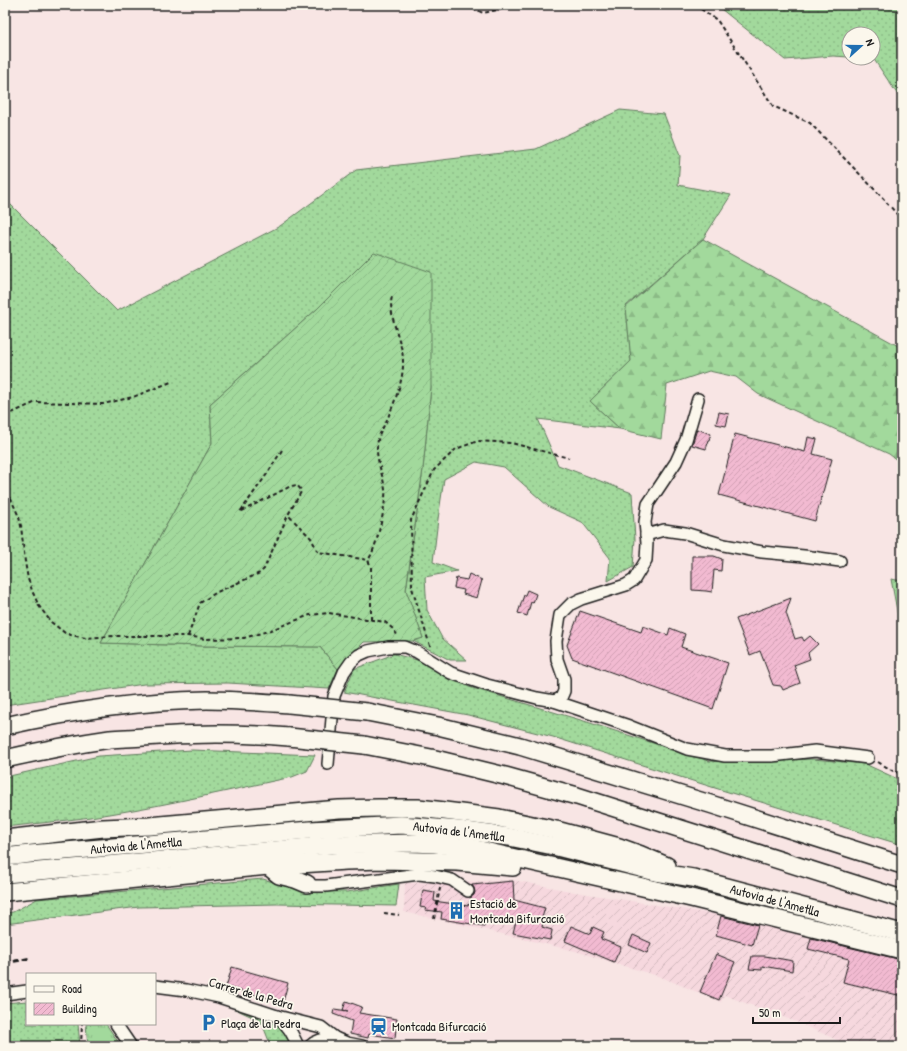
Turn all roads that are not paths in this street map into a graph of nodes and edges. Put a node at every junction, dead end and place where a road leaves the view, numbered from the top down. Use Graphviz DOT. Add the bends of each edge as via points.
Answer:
graph roads {
  1 [pos="698,399"];
  2 [pos="646,536"];
  3 [pos="840,561"];
  4 [pos="554,701"];
  5 [pos="5,726"];
  6 [pos="868,758"];
  7 [pos="5,760"];
  8 [pos="328,764"];
  9 [pos="5,839"];
  10 [pos="5,857"];
  11 [pos="306,863"];
  12 [pos="534,863"];
  13 [pos="902,865"];
  14 [pos="268,866"];
  15 [pos="5,874"];
  16 [pos="693,878"];
  17 [pos="307,884"];
  18 [pos="468,891"];
  19 [pos="5,892"];
  20 [pos="902,899"];
  21 [pos="902,933"];
  22 [pos="902,950"];
  23 [pos="156,986"];
  24 [pos="26,991"];
  25 [pos="5,994"];
  26 [pos="277,1016"];
  27 [pos="117,1025"];
  28 [pos="335,1038"];
  29 [pos="131,1046"];
  30 [pos="298,1046"];
  31 [pos="310,1046"];
  32 [pos="362,1046"];
  1 -- 2 [label="street" via="686,440 676,462 648,504"];
  2 -- 3 [label="street" via="664,530 762,552"];
  2 -- 4 [label="street" via="646,560 634,580 626,585 581,599 571,604 560,615 556,641 564,691 561,698"];
  4 -- 6 [label="street" via="687,749 725,756 772,756 815,751"];
  4 -- 8 [label="street" via="487,685 451,673 405,647 368,651 351,662 334,696"];
  5 -- 13 [label="highway, bridge" via="108,708 214,700 367,712 520,746"];
  7 -- 20 [label="highway, bridge" via="110,739 166,735 250,734 364,745 431,758 577,796"];
  9 -- 16 [label="highway" via="103,828 340,809 418,808 499,818 556,830 640,854"];
  10 -- 16 [label="highway, Autovia de l'Ametlla" via="310,830 401,825 509,837 656,872"];
  11 -- 12 [label="highway" via="385,860 514,867"];
  11 -- 14 [label="highway"];
  11 -- 17 [label="highway" via="304,876"];
  12 -- 15 [label="highway, Autovia de l'Ametlla" via="471,848 435,844 331,845"];
  12 -- 22 [label="highway, Autovia de l'Ametlla" via="691,898"];
  14 -- 17 [label="highway" via="279,875"];
  14 -- 19 [label="highway"];
  16 -- 21 [label="highway, Autovia de l'Ametlla"];
  17 -- 18 [label="street" via="326,886 412,874 452,880"];
  23 -- 26 [label="street, Carrer de la Pedra" via="219,997"];
  24 -- 25 [label="street"];
  26 -- 28 [label="street, Carrer de la Pedra" via="321,1027"];
  26 -- 30 [label="street" via="286,1023"];
  27 -- 29 [label="street"];
  28 -- 31 [label="street, Carrer de la Pedra" via="319,1040"];
  28 -- 32 [label="street, Carrer de la Pedra"];
}
